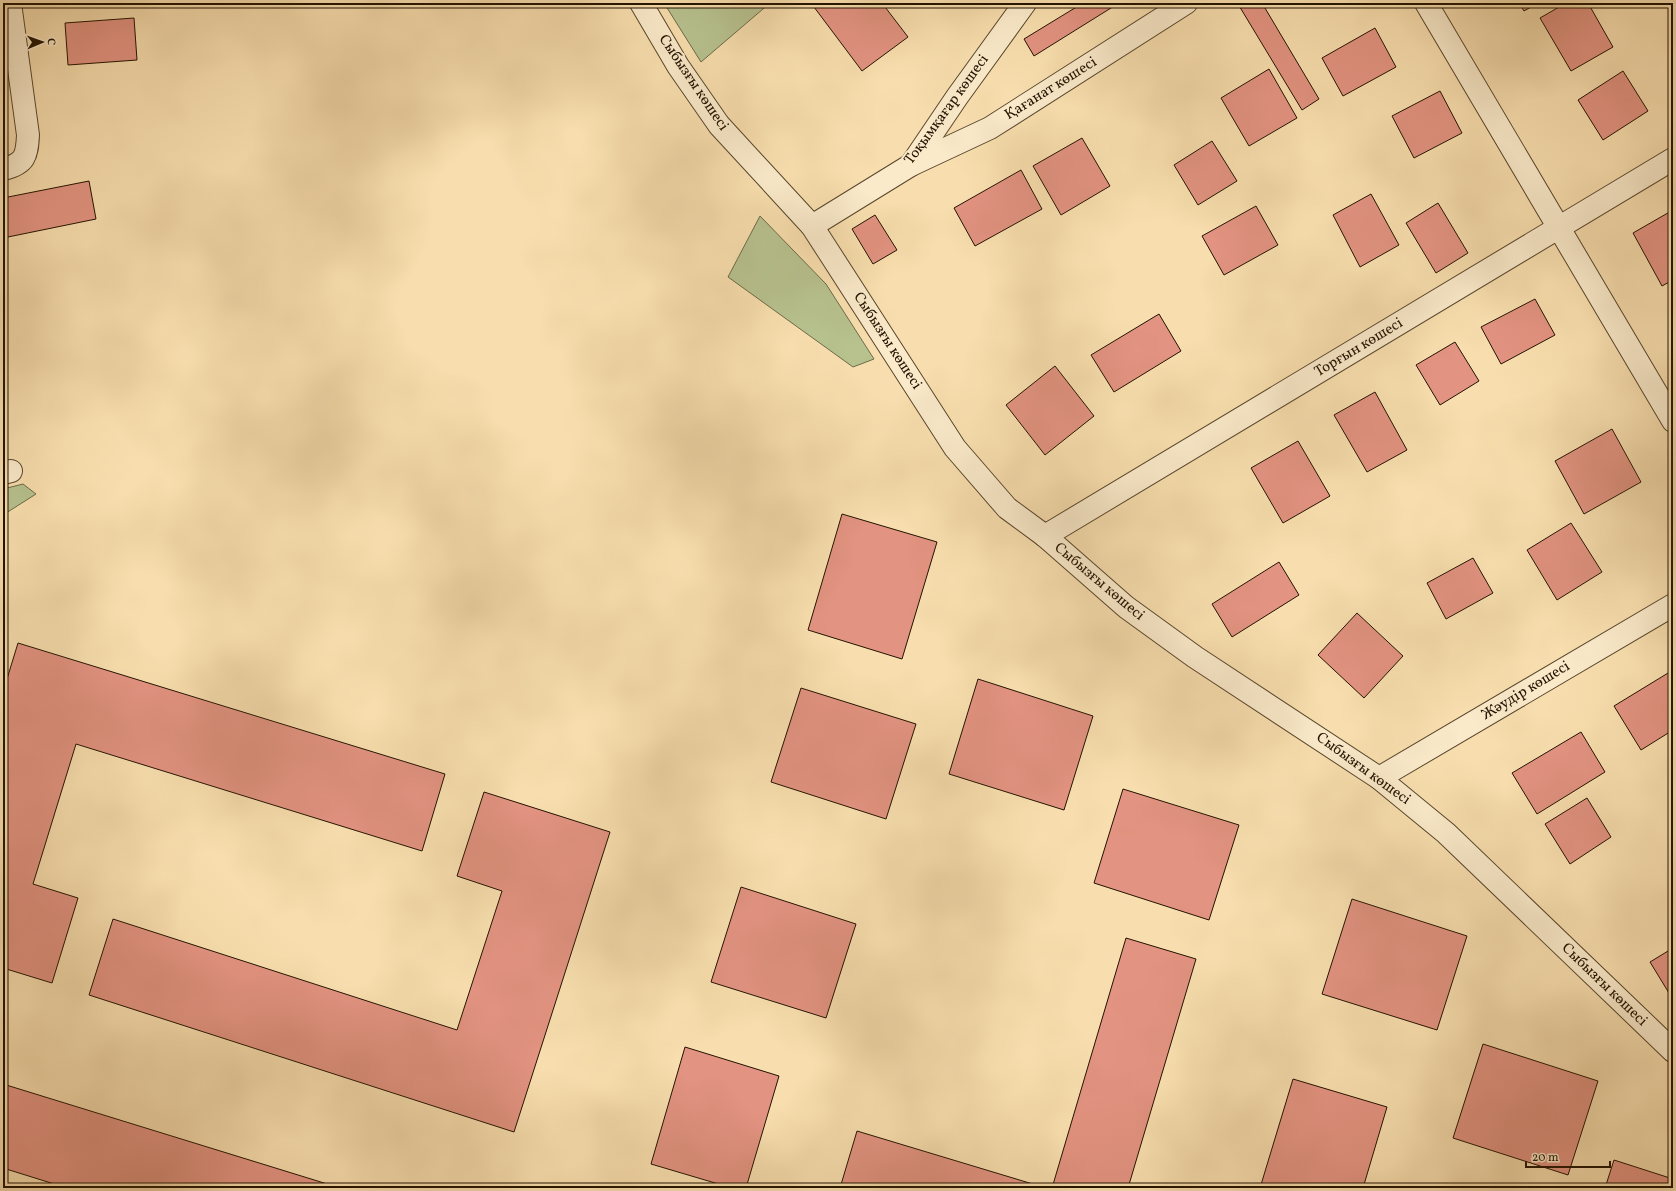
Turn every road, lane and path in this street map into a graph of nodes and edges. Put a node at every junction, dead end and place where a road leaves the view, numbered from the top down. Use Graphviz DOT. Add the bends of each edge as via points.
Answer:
graph roads {
  1 [pos="10,3"];
  2 [pos="641,3"];
  3 [pos="1025,3"];
  4 [pos="1186,3"];
  5 [pos="1426,3"];
  6 [pos="1673,159"];
  7 [pos="911,165"];
  8 [pos="3,169"];
  9 [pos="812,226"];
  10 [pos="1559,229"];
  11 [pos="1673,421"];
  12 [pos="1045,536"];
  13 [pos="1673,605"];
  14 [pos="1379,778"];
  15 [pos="1673,1051"];
  1 -- 8 [label="street" via="28,135 24,159 16,166"];
  2 -- 9 [label="street, Сыбызғы көшесі" via="678,66 719,125"];
  3 -- 7 [label="street, Тоқымқағар көшесі"];
  4 -- 7 [label="street, Қағанат көшесі" via="990,128"];
  5 -- 10 [label="street"];
  6 -- 10 [label="street, Торғын көшесі"];
  7 -- 9 [label="street, Тоқымқағар көшесі"];
  9 -- 12 [label="street, Сыбызғы көшесі" via="955,448 1007,508"];
  10 -- 11 [label="street"];
  10 -- 12 [label="street, Торғын көшесі"];
  12 -- 14 [label="street, Сыбызғы көшесі" via="1126,607 1195,657"];
  13 -- 14 [label="street, Жәудір көшесі"];
  14 -- 15 [label="street, Сыбызғы көшесі" via="1446,833"];
}
